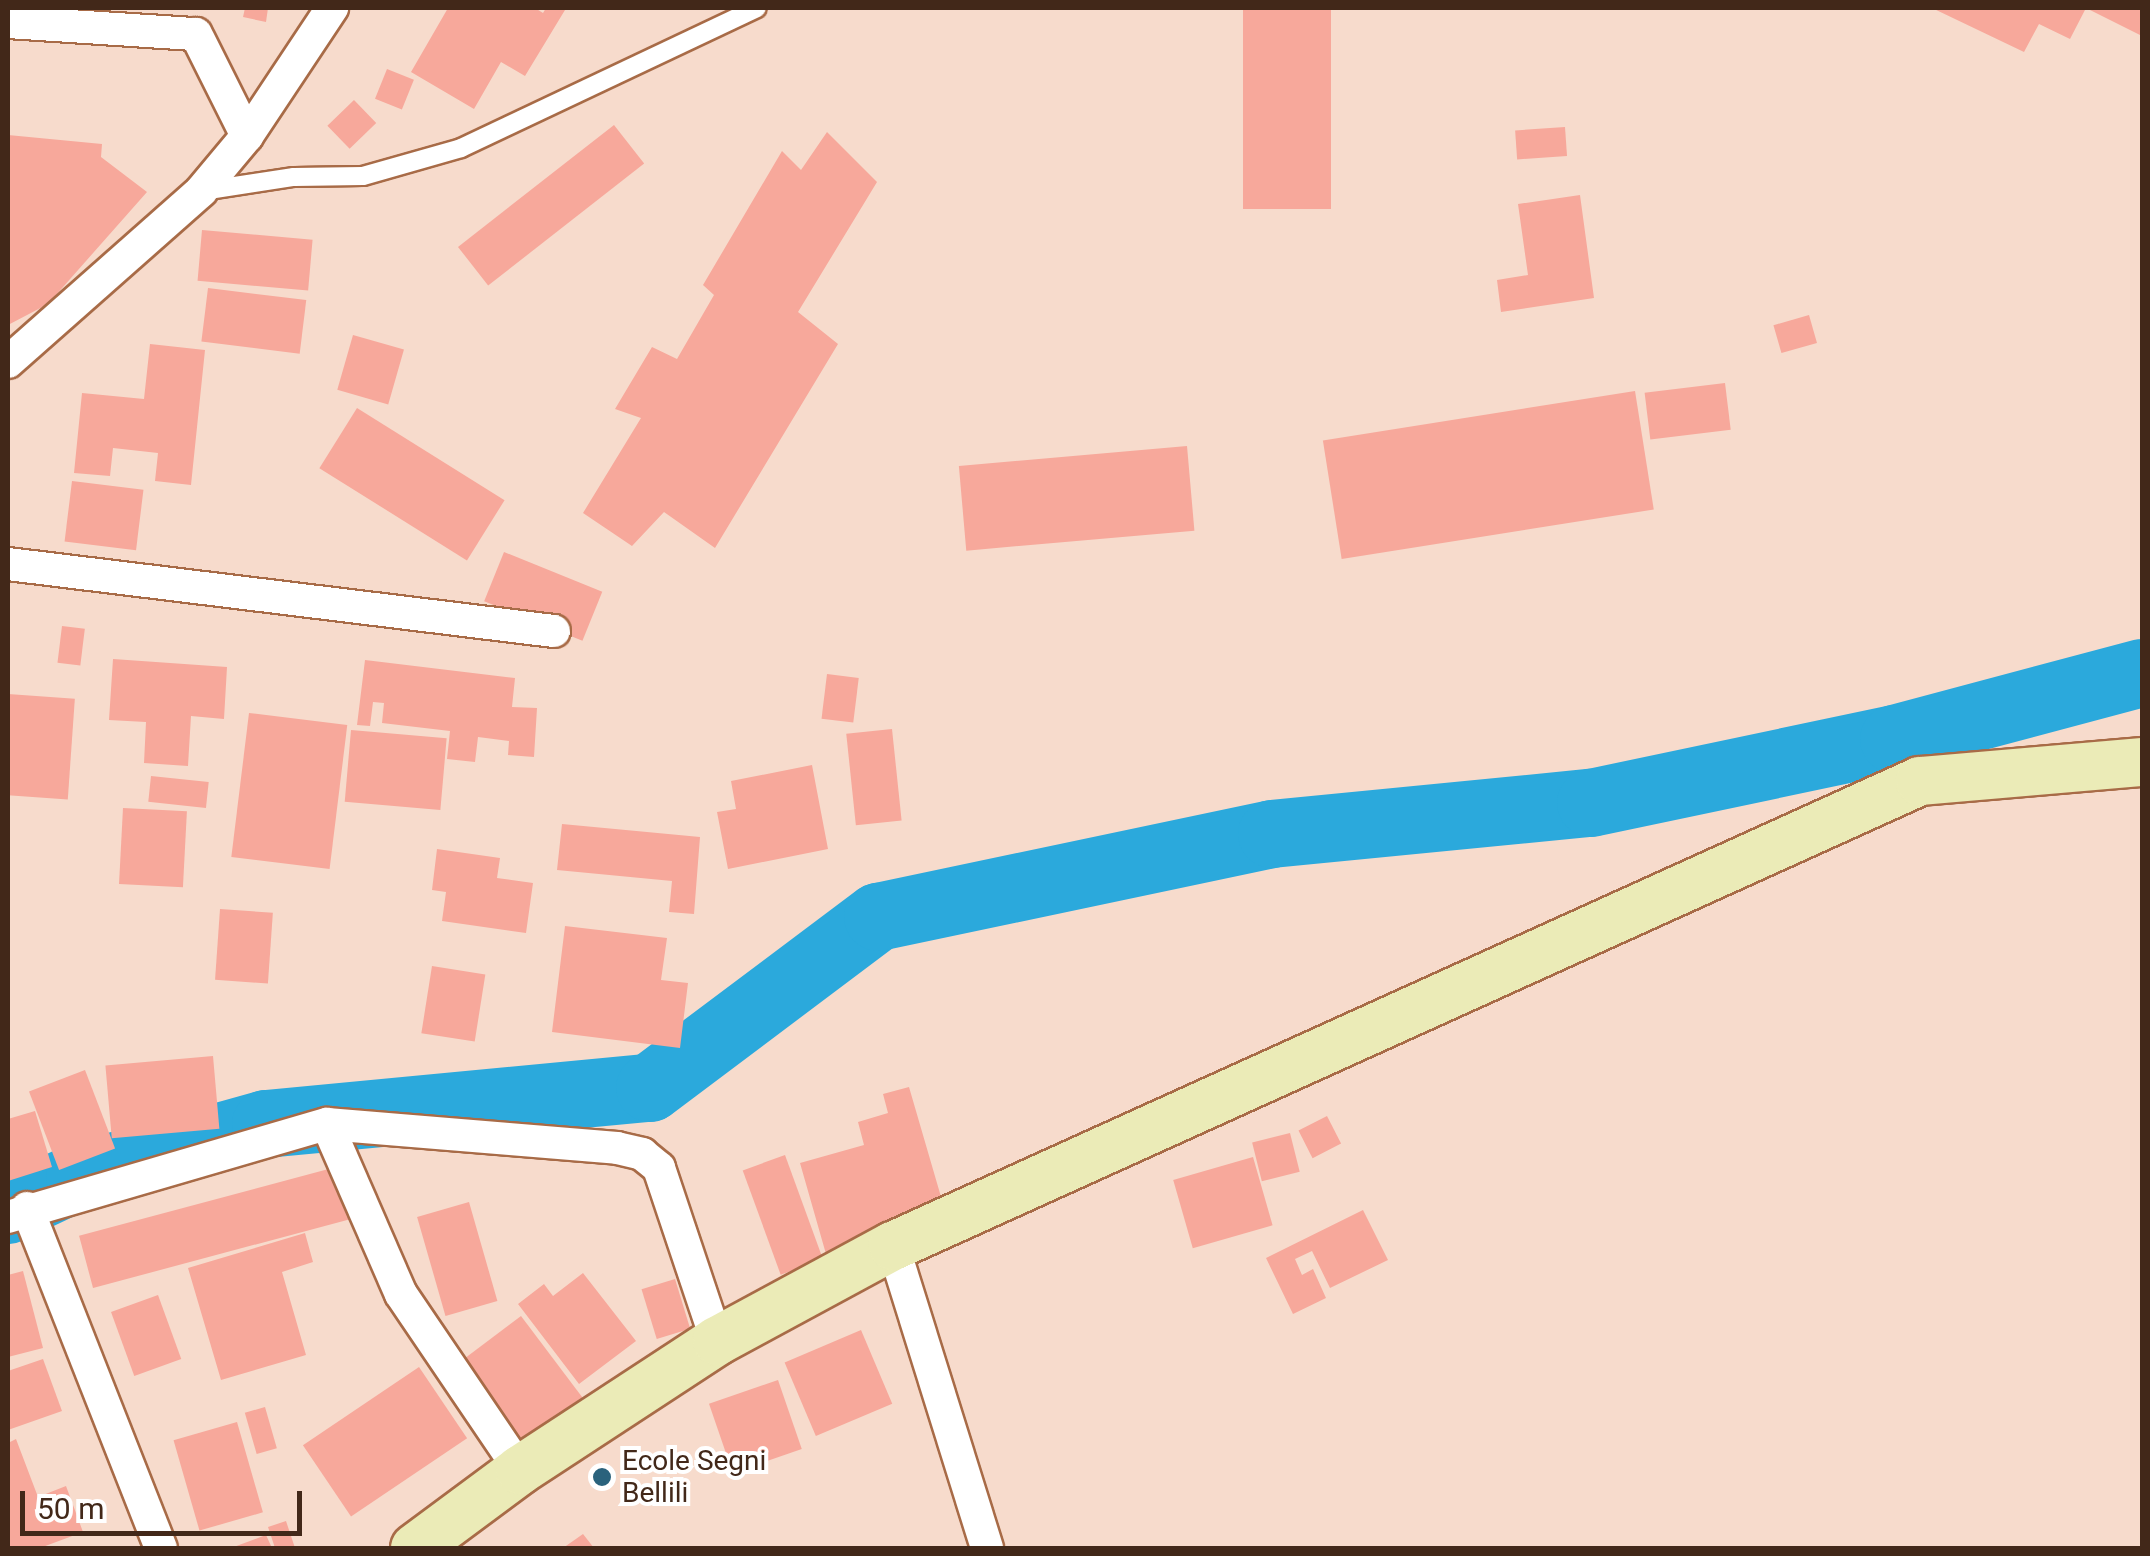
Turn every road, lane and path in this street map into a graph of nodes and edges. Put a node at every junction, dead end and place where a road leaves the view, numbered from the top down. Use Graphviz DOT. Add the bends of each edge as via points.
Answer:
graph roads {
  1 [pos="332,8"];
  2 [pos="758,8"];
  3 [pos="19,18"];
  4 [pos="248,136"];
  5 [pos="202,191"];
  6 [pos="8,362"];
  7 [pos="8,564"];
  8 [pos="554,631"];
  9 [pos="2142,762"];
  10 [pos="326,1124"];
  11 [pos="17,1213"];
  12 [pos="892,1246"];
  13 [pos="717,1341"];
  14 [pos="520,1470"];
  15 [pos="161,1548"];
  16 [pos="415,1548"];
  17 [pos="987,1548"];
  1 -- 4 [label="street"];
  2 -- 5 [label="lane" via="461,148 363,176 294,177"];
  3 -- 4 [label="street" via="196,34"];
  4 -- 5 [label="street"];
  5 -- 6 [label="street"];
  7 -- 8 [label="street"];
  9 -- 12 [label="street" via="1920,781"];
  10 -- 11 [label="street"];
  10 -- 13 [label="street" via="642,1154 659,1168"];
  10 -- 14 [label="street" via="401,1294"];
  11 -- 15 [label="street"];
  12 -- 13 [label="street"];
  12 -- 17 [label="street"];
  13 -- 14 [label="street"];
  14 -- 16 [label="street"];
}
